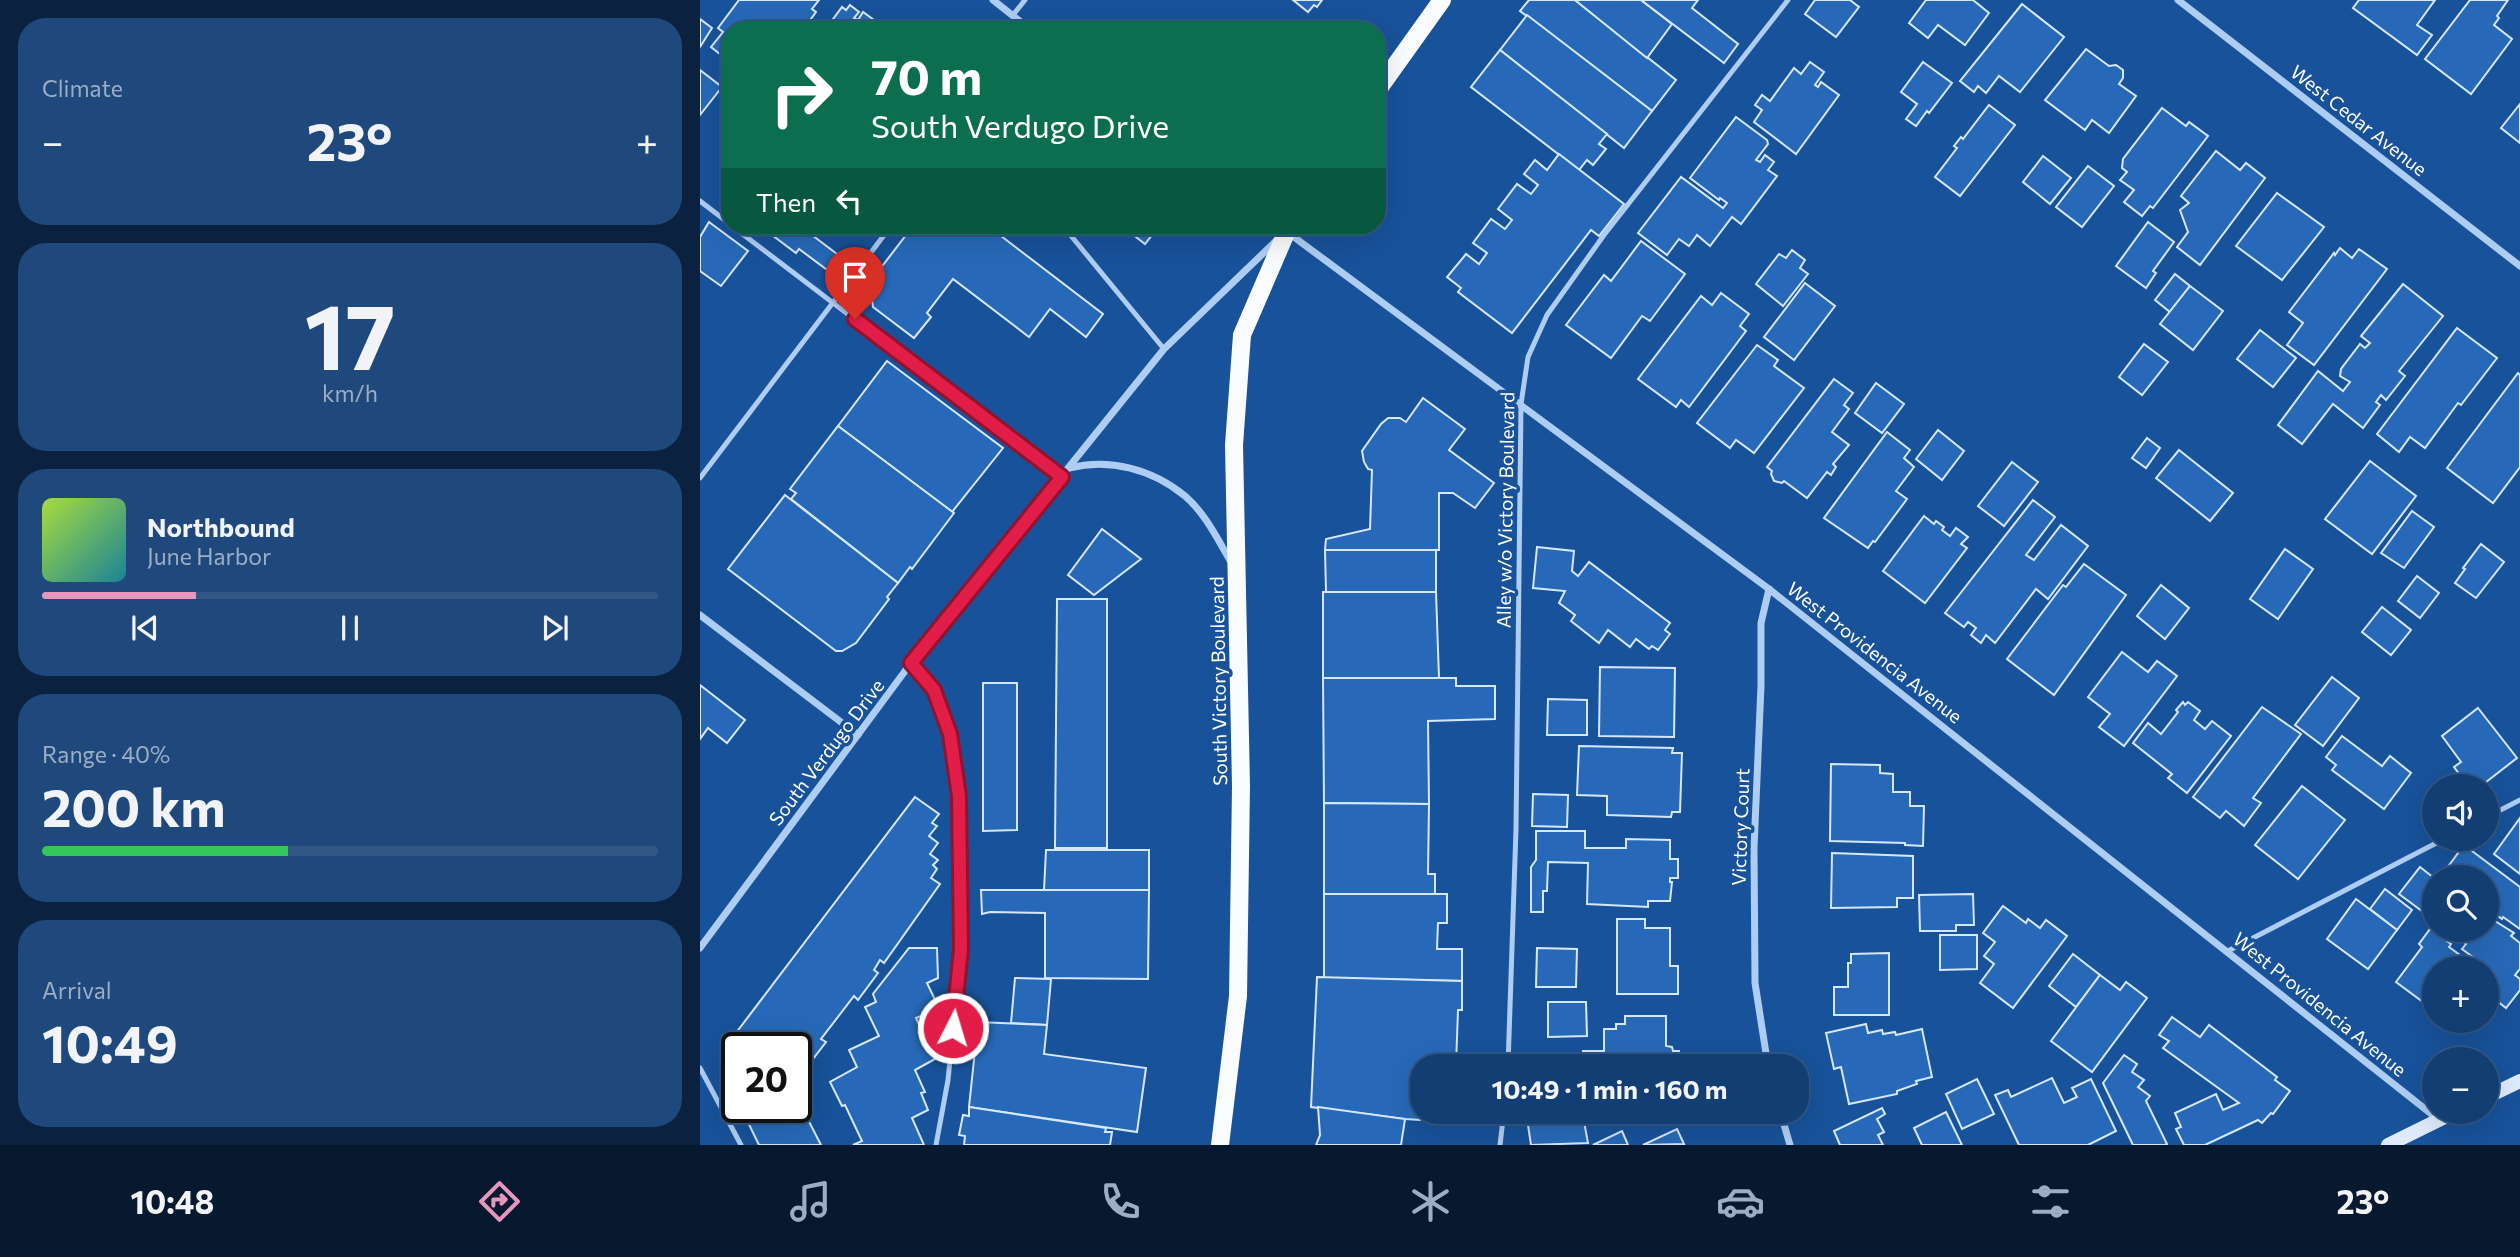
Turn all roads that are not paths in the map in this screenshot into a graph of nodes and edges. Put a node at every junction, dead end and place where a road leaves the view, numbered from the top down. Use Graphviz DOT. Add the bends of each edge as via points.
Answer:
graph roads {
  1 [pos="993,0"];
  2 [pos="1025,0"];
  3 [pos="1442,0"];
  4 [pos="1788,0"];
  5 [pos="2178,0"];
  6 [pos="1013,15"];
  7 [pos="1020,21"];
  8 [pos="1386,78"];
  9 [pos="700,201"];
  10 [pos="721,217"];
  11 [pos="744,235"];
  12 [pos="884,235"];
  13 [pos="1070,235"];
  14 [pos="1278,235"];
  15 [pos="1282,235"];
  16 [pos="1294,235"];
  17 [pos="2520,266"];
  18 [pos="834,303"];
  19 [pos="1164,348"];
  20 [pos="1521,404"];
  21 [pos="1068,468"];
  22 [pos="1062,477"];
  23 [pos="700,478"];
  24 [pos="1237,572"];
  25 [pos="1769,589"];
  26 [pos="700,615"];
  27 [pos="911,663"];
  28 [pos="858,735"];
  29 [pos="2520,800"];
  30 [pos="2499,811"];
  31 [pos="2422,850"];
  32 [pos="700,948"];
  33 [pos="2228,951"];
  34 [pos="1508,1054"];
  35 [pos="1766,1054"];
  36 [pos="700,1068"];
  37 [pos="2520,1081"];
  38 [pos="2499,1091"];
  39 [pos="2422,1106"];
  40 [pos="1502,1124"];
  41 [pos="1784,1124"];
  42 [pos="2431,1124"];
  43 [pos="741,1145"];
  44 [pos="936,1145"];
  45 [pos="1220,1145"];
  46 [pos="1500,1145"];
  47 [pos="1790,1145"];
  48 [pos="2388,1145"];
  1 -- 6 [label="street"];
  2 -- 6 [label="lane"];
  3 -- 8 [label="main road"];
  4 -- 20 [label="lane, Alley w/o Victory Boulevard" via="1604,234 1547,315 1528,356"];
  5 -- 17 [label="street, West Cedar Avenue"];
  6 -- 7 [label="street"];
  9 -- 10 [label="lane"];
  11 -- 18 [label="lane"];
  12 -- 18 [label="lane"];
  13 -- 19 [label="lane"];
  14 -- 19 [label="street, South Verdugo Drive"];
  15 -- 24 [label="main road, South Victory Boulevard" via="1242,335 1234,445"];
  16 -- 20 [label="street, West Providencia Avenue"];
  18 -- 22 [label="lane"];
  18 -- 23 [label="lane"];
  19 -- 21 [label="street, South Verdugo Drive"];
  20 -- 25 [label="street, West Providencia Avenue"];
  20 -- 34 [label="lane, Alley w/o Victory Boulevard"];
  21 -- 22 [label="street, South Verdugo Drive"];
  21 -- 24 [label="street" via="1110,464 1140,470 1166,483 1186,497 1212,528"];
  22 -- 27 [label="street, South Verdugo Drive"];
  24 -- 45 [label="main road, South Victory Boulevard" via="1238,996"];
  25 -- 33 [label="street, West Providencia Avenue"];
  25 -- 35 [label="street, Victory Court" via="1761,623 1754,848 1755,983"];
  26 -- 28 [label="street"];
  27 -- 28 [label="street, South Verdugo Drive"];
  27 -- 44 [label="lane" via="934,690 950,734 959,796 961,949 948,1080"];
  28 -- 32 [label="street, South Verdugo Drive"];
  29 -- 30 [label="lane"];
  31 -- 33 [label="lane"];
  33 -- 39 [label="street, West Providencia Avenue"];
  36 -- 43 [label="lane"];
  37 -- 38 [label="main road"];
  40 -- 46 [label="lane"];
  41 -- 47 [label="street"];
  42 -- 48 [label="main road"];
}
